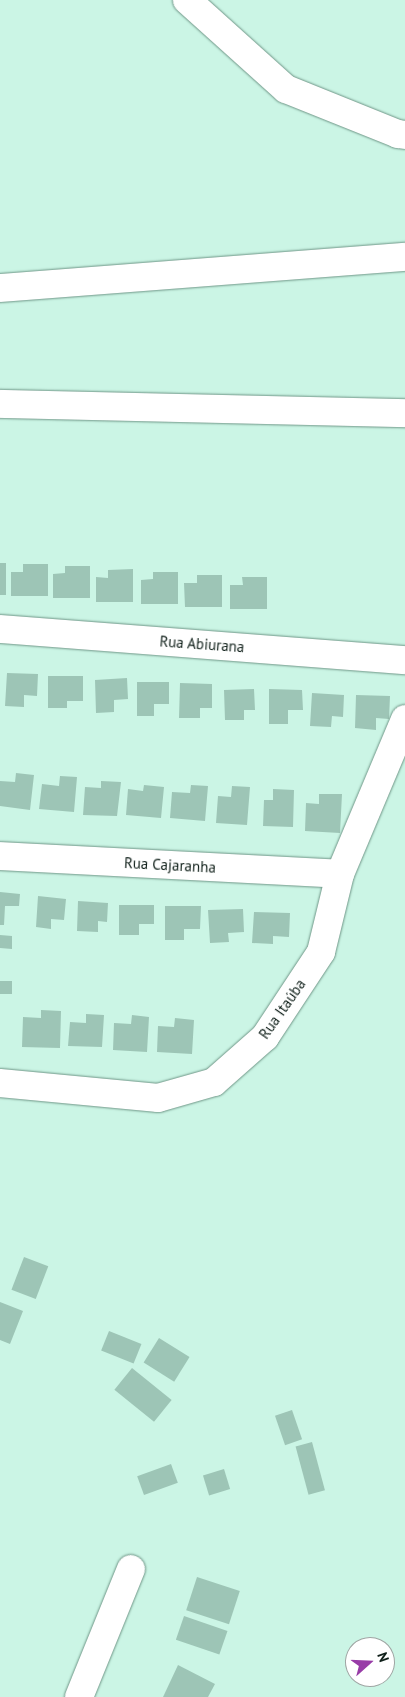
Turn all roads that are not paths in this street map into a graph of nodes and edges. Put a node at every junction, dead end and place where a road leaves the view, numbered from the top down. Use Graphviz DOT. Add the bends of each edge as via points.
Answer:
graph roads {
  1 [pos="186,0"];
  2 [pos="405,135"];
  3 [pos="405,257"];
  4 [pos="0,288"];
  5 [pos="0,404"];
  6 [pos="405,413"];
  7 [pos="0,629"];
  8 [pos="405,660"];
  9 [pos="405,719"];
  10 [pos="0,856"];
  11 [pos="340,874"];
  12 [pos="0,1083"];
  13 [pos="131,1569"];
  14 [pos="79,1697"];
  1 -- 2 [label="street" via="286,89"];
  3 -- 4 [label="street"];
  5 -- 6 [label="street"];
  7 -- 8 [label="street, Rua Abiurana"];
  9 -- 11 [label="street, Rua Itaúba"];
  10 -- 11 [label="street, Rua Cajaranha"];
  11 -- 12 [label="street, Rua Itaúba" via="321,952 265,1037 214,1082 158,1098"];
  13 -- 14 [label="street"];
}
